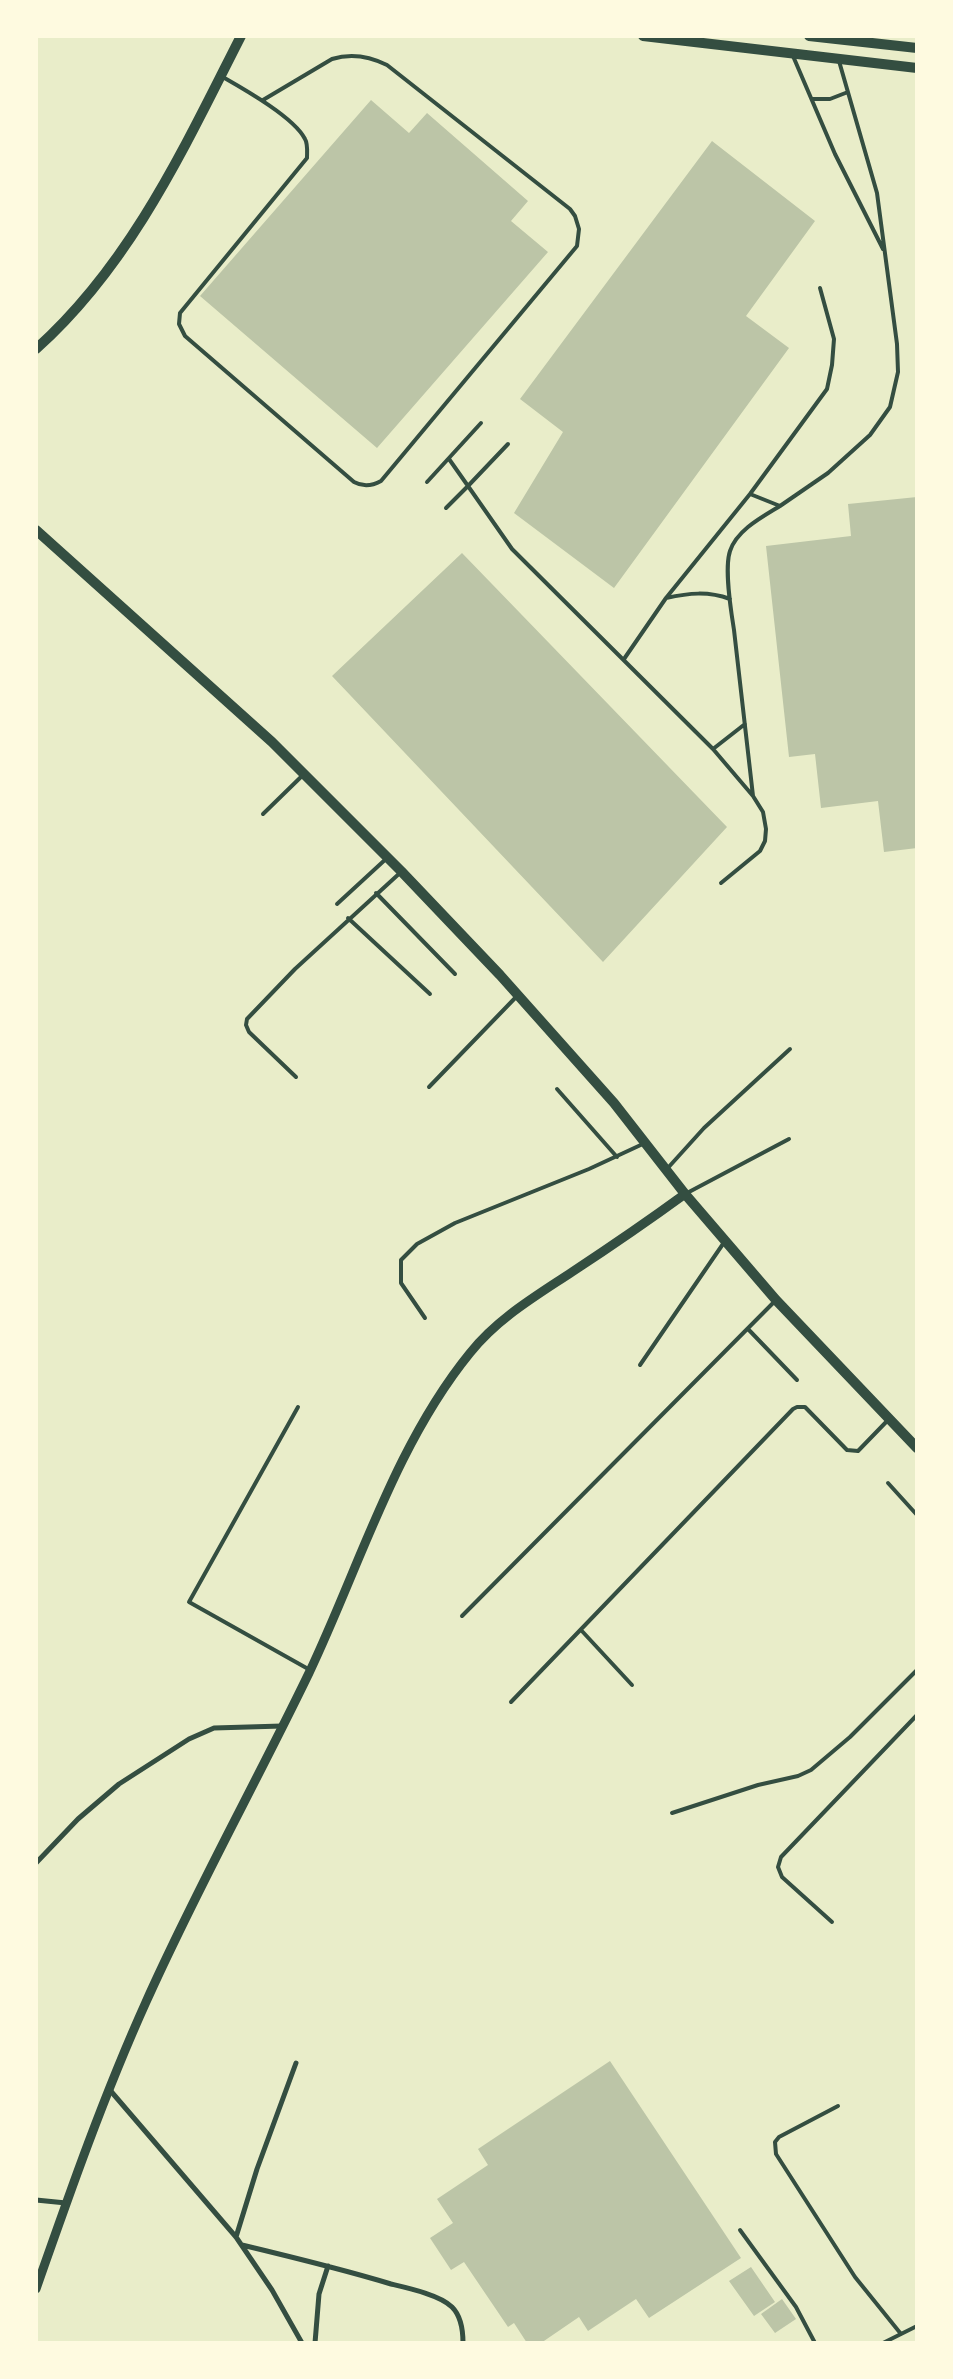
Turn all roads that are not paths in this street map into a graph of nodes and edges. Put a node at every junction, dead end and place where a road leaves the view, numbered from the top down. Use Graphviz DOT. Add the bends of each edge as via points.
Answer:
graph roads {
  1 [pos="241,36"];
  2 [pos="642,36"];
  3 [pos="810,36"];
  4 [pos="917,48"];
  5 [pos="792,54"];
  6 [pos="838,58"];
  7 [pos="917,68"];
  8 [pos="221,76"];
  9 [pos="848,92"];
  10 [pos="812,99"];
  11 [pos="263,100"];
  12 [pos="885,253"];
  13 [pos="820,288"];
  14 [pos="36,349"];
  15 [pos="482,423"];
  16 [pos="508,444"];
  17 [pos="449,459"];
  18 [pos="427,482"];
  19 [pos="468,486"];
  20 [pos="750,494"];
  21 [pos="780,506"];
  22 [pos="446,508"];
  23 [pos="36,530"];
  24 [pos="666,598"];
  25 [pos="730,599"];
  26 [pos="624,660"];
  27 [pos="745,724"];
  28 [pos="713,749"];
  29 [pos="304,774"];
  30 [pos="753,796"];
  31 [pos="263,814"];
  32 [pos="387,857"];
  33 [pos="401,871"];
  34 [pos="720,884"];
  35 [pos="376,893"];
  36 [pos="337,904"];
  37 [pos="348,918"];
  38 [pos="455,974"];
  39 [pos="430,994"];
  40 [pos="518,995"];
  41 [pos="790,1049"];
  42 [pos="296,1077"];
  43 [pos="428,1087"];
  44 [pos="558,1089"];
  45 [pos="789,1140"];
  46 [pos="645,1143"];
  47 [pos="617,1157"];
  48 [pos="666,1170"];
  49 [pos="685,1194"];
  50 [pos="726,1240"];
  51 [pos="776,1300"];
  52 [pos="425,1318"];
  53 [pos="748,1328"];
  54 [pos="640,1365"];
  55 [pos="797,1380"];
  56 [pos="298,1407"];
  57 [pos="889,1418"];
  58 [pos="917,1448"];
  59 [pos="888,1483"];
  60 [pos="917,1515"];
  61 [pos="462,1616"];
  62 [pos="581,1630"];
  63 [pos="310,1670"];
  64 [pos="917,1670"];
  65 [pos="632,1685"];
  66 [pos="511,1702"];
  67 [pos="917,1715"];
  68 [pos="282,1726"];
  69 [pos="672,1814"];
  70 [pos="36,1863"];
  71 [pos="832,1922"];
  72 [pos="296,2063"];
  73 [pos="109,2089"];
  74 [pos="838,2106"];
  75 [pos="36,2200"];
  76 [pos="66,2203"];
  77 [pos="740,2230"];
  78 [pos="236,2237"];
  79 [pos="242,2245"];
  80 [pos="328,2266"];
  81 [pos="36,2289"];
  82 [pos="917,2326"];
  83 [pos="901,2334"];
  84 [pos="302,2343"];
  85 [pos="315,2343"];
  86 [pos="464,2343"];
  87 [pos="800,2343"];
  88 [pos="807,2343"];
  89 [pos="815,2343"];
  90 [pos="883,2343"];
  1 -- 8 [label="main road"];
  2 -- 5 [label="main road"];
  3 -- 4 [label="main road"];
  5 -- 6 [label="main road"];
  5 -- 10 [label="lane"];
  6 -- 7 [label="main road"];
  6 -- 9 [label="lane"];
  8 -- 11 [label="lane"];
  8 -- 14 [label="main road" via="143,222 84,301"];
  9 -- 10 [label="lane" via="830,99"];
  9 -- 12 [label="lane" via="877,194"];
  10 -- 12 [label="lane" via="835,154"];
  11 -- 11 [label="lane" via="332,59 344,55 373,59 387,65 570,209 578,222 577,246 381,481 375,484 354,482 181,330 180,314 307,158 306,140 301,133"];
  12 -- 21 [label="lane" via="898,372 890,407 870,435 828,473"];
  13 -- 20 [label="lane" via="834,338 827,390"];
  15 -- 17 [label="lane"];
  16 -- 19 [label="lane"];
  17 -- 18 [label="lane"];
  17 -- 19 [label="lane"];
  19 -- 22 [label="lane"];
  19 -- 26 [label="lane" via="512,548"];
  20 -- 21 [label="lane"];
  20 -- 24 [label="lane"];
  21 -- 25 [label="lane" via="738,537 730,551"];
  23 -- 29 [label="main road"];
  24 -- 25 [label="lane" via="700,592"];
  24 -- 26 [label="lane"];
  25 -- 27 [label="lane"];
  26 -- 28 [label="lane"];
  27 -- 28 [label="lane"];
  27 -- 30 [label="lane"];
  28 -- 30 [label="lane"];
  29 -- 31 [label="lane"];
  29 -- 32 [label="main road"];
  30 -- 34 [label="lane" via="763,812 765,841 760,852"];
  32 -- 33 [label="main road"];
  32 -- 36 [label="lane"];
  33 -- 35 [label="lane"];
  33 -- 40 [label="main road"];
  35 -- 37 [label="lane"];
  35 -- 38 [label="lane"];
  37 -- 39 [label="lane"];
  37 -- 42 [label="lane" via="295,968 246,1022 248,1032"];
  40 -- 43 [label="lane"];
  40 -- 46 [label="main road" via="614,1103"];
  41 -- 48 [label="lane" via="704,1128"];
  44 -- 47 [label="lane"];
  45 -- 49 [label="lane"];
  46 -- 47 [label="lane"];
  46 -- 48 [label="main road"];
  47 -- 52 [label="lane" via="455,1223 417,1244 401,1260 401,1282"];
  48 -- 49 [label="main road"];
  49 -- 50 [label="main road"];
  49 -- 63 [label="street" via="505,1317 472,1350 444,1388 412,1444 369,1532"];
  50 -- 51 [label="main road"];
  50 -- 54 [label="lane"];
  51 -- 53 [label="lane"];
  51 -- 57 [label="main road"];
  53 -- 55 [label="lane"];
  53 -- 61 [label="lane"];
  56 -- 63 [label="lane" via="190,1602"];
  57 -- 58 [label="main road"];
  57 -- 62 [label="lane" via="858,1451 850,1452 806,1407 797,1407"];
  59 -- 60 [label="lane"];
  62 -- 65 [label="lane"];
  62 -- 66 [label="lane"];
  63 -- 68 [label="street"];
  64 -- 69 [label="lane" via="850,1737 811,1770"];
  67 -- 71 [label="lane" via="781,1857 778,1867 782,1877"];
  68 -- 70 [label="street" via="214,1728 189,1739 118,1784 78,1819"];
  68 -- 73 [label="street" via="180,1928"];
  72 -- 78 [label="street"];
  73 -- 76 [label="street"];
  73 -- 78 [label="street"];
  74 -- 83 [label="lane" via="779,2137 775,2142 776,2154 855,2277"];
  75 -- 76 [label="street"];
  76 -- 81 [label="street"];
  77 -- 89 [label="lane" via="796,2307"];
  78 -- 79 [label="street"];
  79 -- 80 [label="street"];
  79 -- 84 [label="street"];
  80 -- 85 [label="street" via="319,2294"];
  80 -- 86 [label="street" via="442,2301 452,2307 459,2318"];
  82 -- 83 [label="lane"];
  83 -- 90 [label="lane"];
  87 -- 88 [label="lane"];
}
